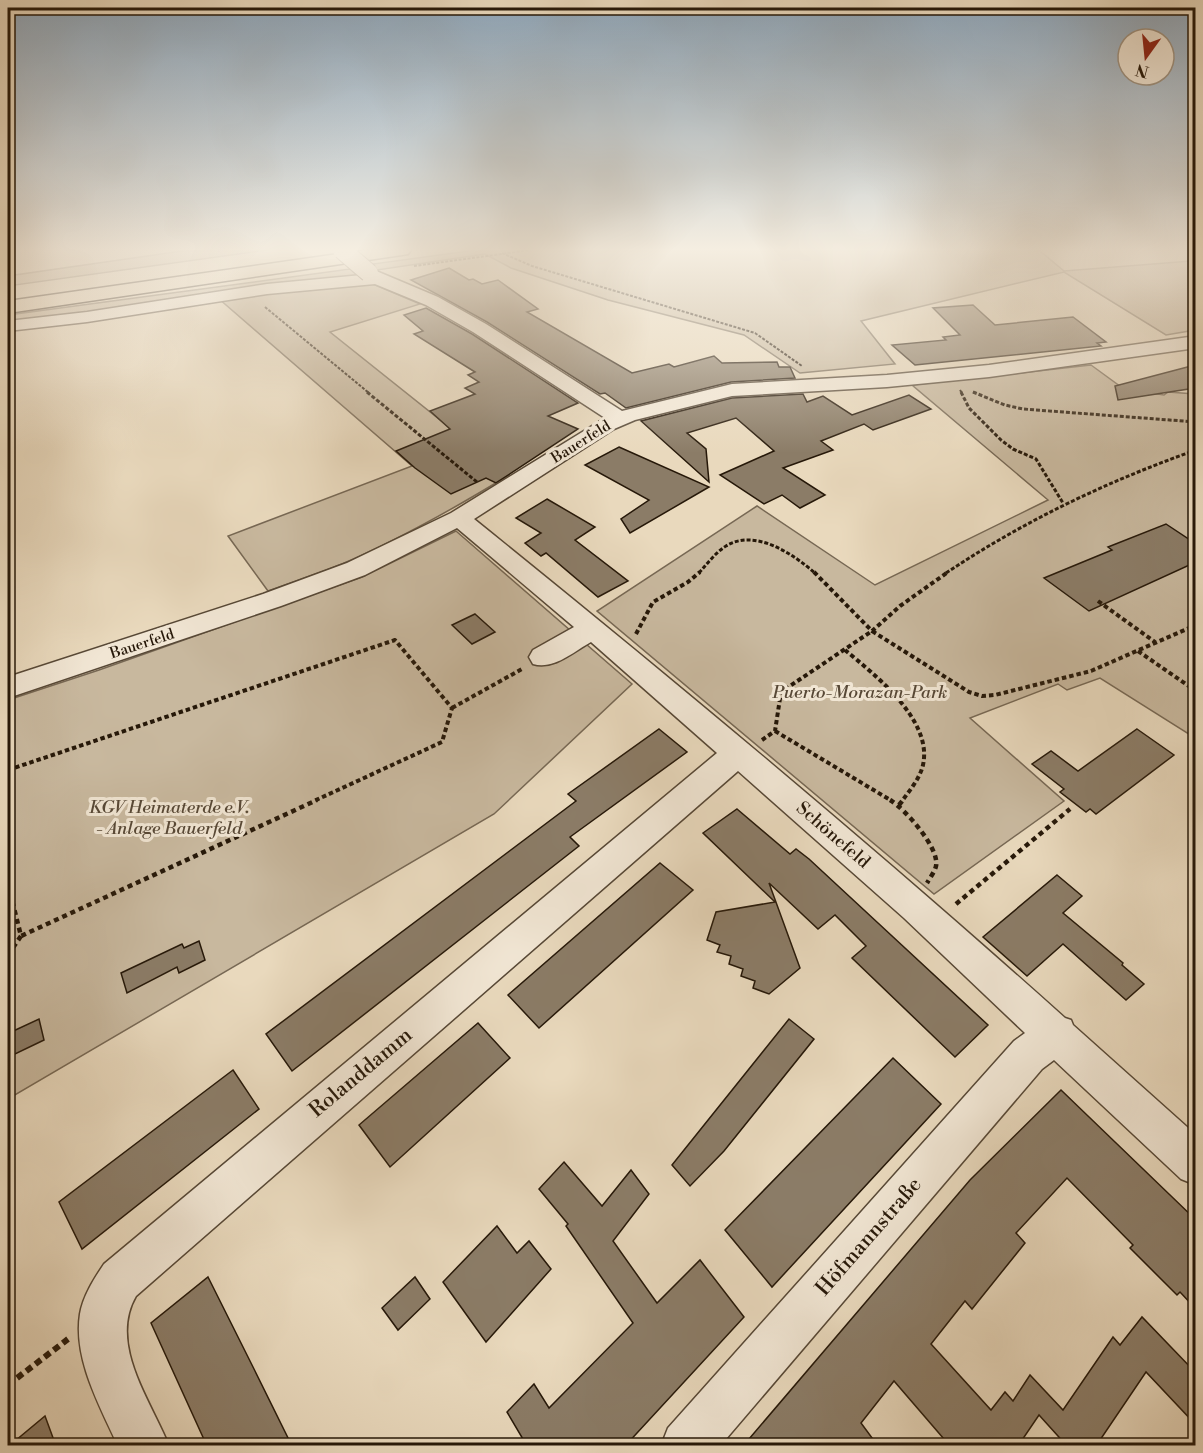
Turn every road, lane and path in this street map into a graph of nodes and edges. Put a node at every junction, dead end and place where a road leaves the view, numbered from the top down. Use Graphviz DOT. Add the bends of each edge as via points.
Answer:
graph roads {
  1 [pos="80,318"];
  2 [pos="278,318"];
  3 [pos="459,318"];
  4 [pos="704,318"];
  5 [pos="8,326"];
  6 [pos="1196,342"];
  7 [pos="826,384"];
  8 [pos="619,419"];
  9 [pos="1196,422"];
  10 [pos="1196,450"];
  11 [pos="494,496"];
  12 [pos="1063,503"];
  13 [pos="459,518"];
  14 [pos="1098,601"];
  15 [pos="1196,625"];
  16 [pos="592,629"];
  17 [pos="872,631"];
  18 [pos="1155,642"];
  19 [pos="845,650"];
  20 [pos="1137,651"];
  21 [pos="623,654"];
  22 [pos="533,663"];
  23 [pos="8,688"];
  24 [pos="1196,691"];
  25 [pos="452,708"];
  26 [pos="775,731"];
  27 [pos="738,753"];
  28 [pos="8,770"];
  29 [pos="900,805"];
  30 [pos="1070,809"];
  31 [pos="8,884"];
  32 [pos="925,915"];
  33 [pos="21,936"];
  34 [pos="8,955"];
  35 [pos="1057,1034"];
  36 [pos="1196,1164"];
  37 [pos="104,1311"];
  38 [pos="8,1385"];
  39 [pos="144,1446"];
  40 [pos="686,1446"];
  1 -- 5 [label="street"];
  2 -- 11 [label="path"];
  3 -- 8 [label="street" via="579,390"];
  4 -- 7 [label="path" via="755,333"];
  6 -- 7 [label="street, Bauerfeld" via="1051,364"];
  7 -- 8 [label="street, Bauerfeld" via="732,390"];
  8 -- 11 [label="street, Bauerfeld"];
  9 -- 12 [label="path" via="1012,408 958,384 969,408 1001,440 1036,459"];
  10 -- 12 [label="path" via="1127,474"];
  11 -- 13 [label="street, Bauerfeld"];
  12 -- 17 [label="path" via="919,591 888,613"];
  13 -- 16 [label="street, Schönefeld"];
  13 -- 23 [label="street, Bauerfeld" via="332,579"];
  14 -- 18 [label="path"];
  15 -- 18 [label="path"];
  16 -- 21 [label="street, Schönefeld"];
  16 -- 22 [label="street"];
  17 -- 19 [label="path"];
  17 -- 20 [label="path" via="969,692 982,696 1091,671"];
  17 -- 21 [label="path" via="843,598 805,565 768,545 742,541 725,547 694,578 653,602"];
  18 -- 20 [label="path"];
  19 -- 26 [label="path" via="782,692"];
  19 -- 29 [label="path" via="883,681 920,733 923,763"];
  20 -- 24 [label="path"];
  21 -- 27 [label="street, Schönefeld"];
  22 -- 25 [label="path"];
  25 -- 28 [label="path" via="394,640"];
  25 -- 33 [label="path" via="441,742"];
  26 -- 27 [label="path"];
  26 -- 29 [label="path"];
  27 -- 32 [label="street, Schönefeld"];
  27 -- 37 [label="street, Rolanddamm" via="130,1270 113,1291"];
  29 -- 32 [label="path" via="936,857"];
  30 -- 32 [label="path"];
  31 -- 33 [label="path"];
  32 -- 35 [label="street, Schönefeld"];
  33 -- 34 [label="path"];
  35 -- 36 [label="street, Schönefeld"];
  35 -- 40 [label="street, Höfmannstraße" via="1028,1055"];
  37 -- 38 [label="path"];
  37 -- 39 [label="street, Rolanddamm" via="103,1341 108,1361"];
}
